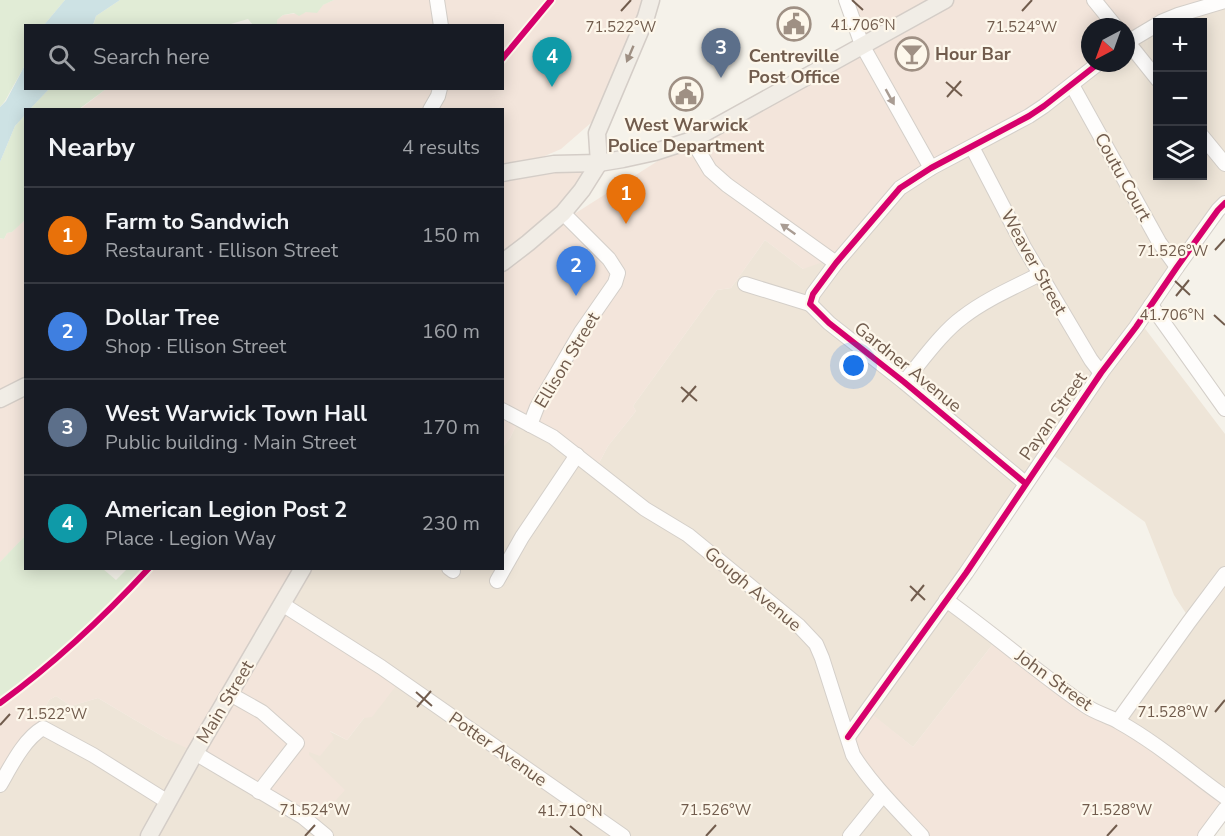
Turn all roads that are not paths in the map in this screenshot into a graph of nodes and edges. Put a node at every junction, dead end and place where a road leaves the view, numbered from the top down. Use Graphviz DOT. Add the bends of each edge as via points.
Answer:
graph roads {
  1 [pos="436,0"];
  2 [pos="651,0"];
  3 [pos="846,0"];
  4 [pos="945,0"];
  5 [pos="1094,0"];
  6 [pos="1225,2"];
  7 [pos="1109,18"];
  8 [pos="1171,18"];
  9 [pos="441,24"];
  10 [pos="1153,26"];
  11 [pos="1135,37"];
  12 [pos="862,45"];
  13 [pos="1135,53"];
  14 [pos="1088,72"];
  15 [pos="1153,74"];
  16 [pos="1072,85"];
  17 [pos="440,90"];
  18 [pos="431,108"];
  19 [pos="692,140"];
  20 [pos="1207,141"];
  21 [pos="972,147"];
  22 [pos="599,163"];
  23 [pos="1225,164"];
  24 [pos="931,168"];
  25 [pos="504,173"];
  26 [pos="1225,203"];
  27 [pos="563,213"];
  28 [pos="504,261"];
  29 [pos="836,263"];
  30 [pos="1177,267"];
  31 [pos="1040,274"];
  32 [pos="745,284"];
  33 [pos="810,304"];
  34 [pos="1151,304"];
  35 [pos="1101,373"];
  36 [pos="904,382"];
  37 [pos="24,387"];
  38 [pos="0,399"];
  39 [pos="1225,408"];
  40 [pos="504,411"];
  41 [pos="530,424"];
  42 [pos="577,455"];
  43 [pos="1025,483"];
  44 [pos="504,567"];
  45 [pos="302,570"];
  46 [pos="502,570"];
  47 [pos="1225,574"];
  48 [pos="496,581"];
  49 [pos="946,600"];
  50 [pos="282,604"];
  51 [pos="230,694"];
  52 [pos="1118,721"];
  53 [pos="848,737"];
  54 [pos="195,753"];
  55 [pos="0,784"];
  56 [pos="260,792"];
  57 [pos="883,795"];
  58 [pos="1225,797"];
  59 [pos="168,802"];
  60 [pos="1225,809"];
  61 [pos="149,836"];
  62 [pos="326,836"];
  63 [pos="623,836"];
  64 [pos="850,836"];
  65 [pos="922,836"];
  66 [pos="1205,836"];
  1 -- 9 [label="street"];
  2 -- 22 [label="main road, one-way" via="597,134"];
  3 -- 12 [label="street"];
  4 -- 12 [label="main road"];
  5 -- 7 [label="street"];
  6 -- 8 [label="street"];
  10 -- 11 [label="street"];
  12 -- 19 [label="main road"];
  12 -- 24 [label="street, one-way"];
  13 -- 15 [label="street"];
  14 -- 16 [label="street"];
  16 -- 21 [label="street" via="1029,116"];
  16 -- 30 [label="street, Coutu Court" via="1159,242"];
  17 -- 18 [label="street"];
  19 -- 22 [label="main road"];
  29 -- 19 [label="street, one-way" via="710,170"];
  20 -- 23 [label="street"];
  21 -- 24 [label="street"];
  21 -- 31 [label="street, Weaver Street"];
  22 -- 25 [label="main road" via="555,164"];
  22 -- 27 [label="main road"];
  24 -- 29 [label="street" via="900,189"];
  26 -- 30 [label="street, Payan Street"];
  27 -- 28 [label="main road"];
  27 -- 41 [label="street, Ellison Street" via="618,273"];
  29 -- 33 [label="street"];
  30 -- 34 [label="street, Payan Street"];
  31 -- 35 [label="street, Weaver Street"];
  31 -- 36 [label="street" via="964,315"];
  32 -- 33 [label="street"];
  33 -- 36 [label="street, Gardner Avenue"];
  34 -- 35 [label="street, Payan Street"];
  34 -- 39 [label="street"];
  35 -- 43 [label="street, Payan Street"];
  36 -- 43 [label="street, Gardner Avenue"];
  37 -- 38 [label="main road"];
  40 -- 41 [label="street, Gough Avenue"];
  41 -- 42 [label="street, Gough Avenue"];
  42 -- 44 [label="street"];
  42 -- 53 [label="street, Gough Avenue" via="645,509 688,535 810,636 819,650"];
  43 -- 49 [label="street, Payan Street"];
  45 -- 50 [label="main road, Main Street"];
  46 -- 48 [label="street"];
  47 -- 52 [label="street"];
  49 -- 52 [label="street, John Street" via="1057,685 1090,708"];
  49 -- 53 [label="street, Payan Street"];
  50 -- 51 [label="main road, Main Street"];
  50 -- 63 [label="street, Potter Avenue" via="381,667"];
  51 -- 54 [label="main road, Main Street"];
  51 -- 56 [label="street" via="262,712 297,743"];
  52 -- 58 [label="street, John Street"];
  53 -- 57 [label="street, Gough Avenue" via="853,755"];
  54 -- 56 [label="street"];
  54 -- 59 [label="main road, Main Street"];
  55 -- 59 [label="street" via="16,756 43,728"];
  56 -- 62 [label="street" via="303,817"];
  57 -- 64 [label="street"];
  57 -- 65 [label="street, Gough Avenue"];
  59 -- 61 [label="main road, Main Street"];
  60 -- 66 [label="street"];
}
